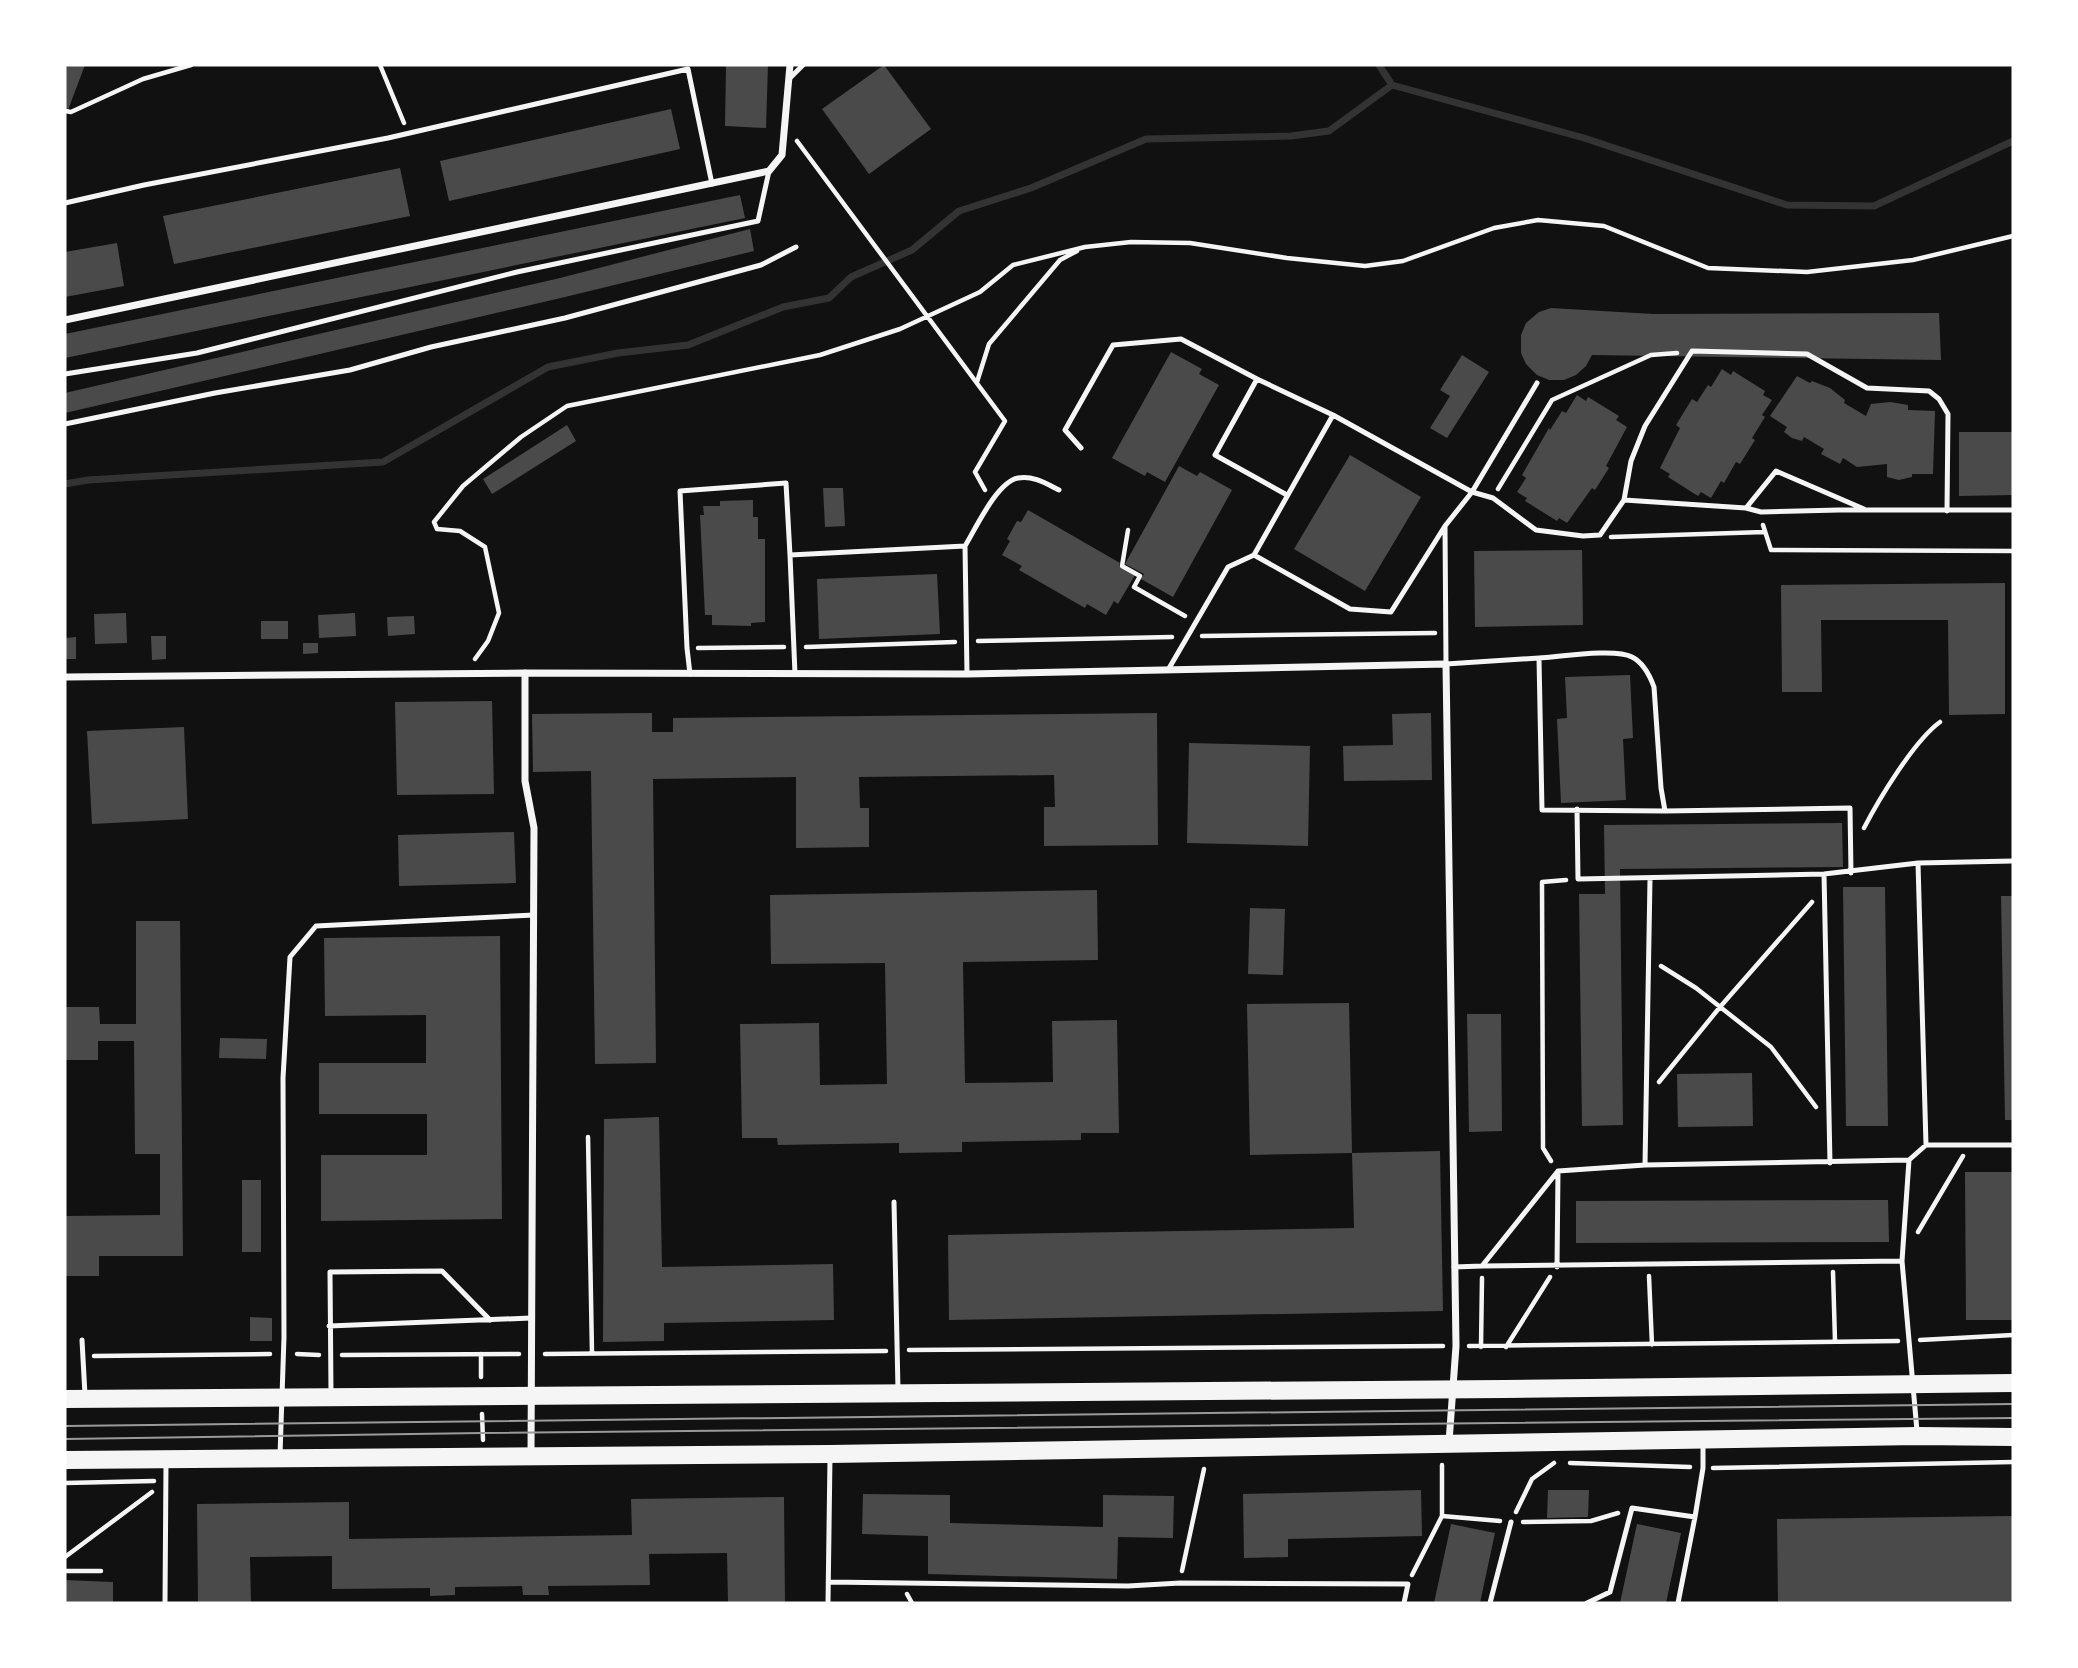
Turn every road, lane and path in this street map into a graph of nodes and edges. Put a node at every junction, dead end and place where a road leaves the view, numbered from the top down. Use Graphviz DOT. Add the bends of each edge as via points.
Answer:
graph roads {
  1 [pos="191,65"];
  2 [pos="380,65"];
  3 [pos="790,65"];
  4 [pos="803,65"];
  5 [pos="688,67"];
  6 [pos="789,79"];
  7 [pos="65,111"];
  8 [pos="786,126"];
  9 [pos="408,133"];
  10 [pos="769,171"];
  11 [pos="712,184"];
  12 [pos="65,203"];
  13 [pos="2013,236"];
  14 [pos="796,247"];
  15 [pos="1085,247"];
  16 [pos="65,320"];
  17 [pos="1692,351"];
  18 [pos="65,374"];
  19 [pos="1257,379"];
  20 [pos="976,383"];
  21 [pos="1537,383"];
  22 [pos="1333,415"];
  23 [pos="65,424"];
  24 [pos="1082,448"];
  25 [pos="1059,490"];
  26 [pos="1472,492"];
  27 [pos="1287,495"];
  28 [pos="1493,498"];
  29 [pos="1624,500"];
  30 [pos="992,502"];
  31 [pos="1746,508"];
  32 [pos="1866,510"];
  33 [pos="2013,510"];
  34 [pos="1761,512"];
  35 [pos="1947,512"];
  36 [pos="1445,526"];
  37 [pos="1128,530"];
  38 [pos="1764,533"];
  39 [pos="1600,535"];
  40 [pos="965,546"];
  41 [pos="2013,551"];
  42 [pos="790,555"];
  43 [pos="1254,555"];
  44 [pos="1198,623"];
  45 [pos="1446,632"];
  46 [pos="1189,636"];
  47 [pos="967,642"];
  48 [pos="794,647"];
  49 [pos="687,648"];
  50 [pos="1539,658"];
  51 [pos="1446,664"];
  52 [pos="1168,671"];
  53 [pos="525,673"];
  54 [pos="465,674"];
  55 [pos="690,674"];
  56 [pos="795,674"];
  57 [pos="967,674"];
  58 [pos="65,677"];
  59 [pos="1940,722"];
  60 [pos="1577,809"];
  61 [pos="1665,811"];
  62 [pos="1850,854"];
  63 [pos="2013,861"];
  64 [pos="1918,863"];
  65 [pos="1851,873"];
  66 [pos="1824,874"];
  67 [pos="1578,879"];
  68 [pos="1650,879"];
  69 [pos="1825,889"];
  70 [pos="534,915"];
  71 [pos="1648,958"];
  72 [pos="1720,1007"];
  73 [pos="1647,1095"];
  74 [pos="1829,1128"];
  75 [pos="588,1137"];
  76 [pos="1926,1145"];
  77 [pos="1968,1145"];
  78 [pos="2013,1145"];
  79 [pos="1909,1160"];
  80 [pos="1830,1163"];
  81 [pos="1645,1165"];
  82 [pos="1558,1171"];
  83 [pos="894,1202"];
  84 [pos="1902,1261"];
  85 [pos="1833,1262"];
  86 [pos="1648,1265"];
  87 [pos="1482,1266"];
  88 [pos="1453,1267"];
  89 [pos="1557,1267"];
  90 [pos="531,1318"];
  91 [pos="491,1320"];
  92 [pos="329,1326"];
  93 [pos="2013,1335"];
  94 [pos="82,1340"];
  95 [pos="1908,1340"];
  96 [pos="1835,1342"];
  97 [pos="1652,1345"];
  98 [pos="1456,1346"];
  99 [pos="1481,1347"];
  100 [pos="1506,1347"];
  101 [pos="897,1350"];
  102 [pos="592,1353"];
  103 [pos="530,1354"];
  104 [pos="1912,1384"];
  105 [pos="2013,1384"];
  106 [pos="1453,1389"];
  107 [pos="898,1393"];
  108 [pos="530,1395"];
  109 [pos="331,1396"];
  110 [pos="282,1397"];
  111 [pos="65,1399"];
  112 [pos="85,1399"];
  113 [pos="1918,1436"];
  114 [pos="2013,1437"];
  115 [pos="1703,1439"];
  116 [pos="1449,1443"];
  117 [pos="830,1454"];
  118 [pos="531,1456"];
  119 [pos="280,1458"];
  120 [pos="166,1459"];
  121 [pos="65,1460"];
  122 [pos="1554,1463"];
  123 [pos="1441,1465"];
  124 [pos="1204,1469"];
  125 [pos="167,1481"];
  126 [pos="1632,1508"];
  127 [pos="1442,1516"];
  128 [pos="1695,1517"];
  129 [pos="1511,1522"];
  130 [pos="65,1557"];
  131 [pos="65,1571"];
  132 [pos="101,1571"];
  133 [pos="828,1582"];
  134 [pos="1180,1583"];
  135 [pos="1408,1584"];
  136 [pos="165,1603"];
  137 [pos="828,1603"];
  138 [pos="1404,1603"];
  139 [pos="1490,1603"];
  140 [pos="1587,1603"];
  141 [pos="1678,1603"];
  1 -- 7 [label="path"];
  2 -- 9 [label="path"];
  3 -- 6 [label="street"];
  4 -- 6 [label="lane"];
  5 -- 9 [label="lane"];
  5 -- 11 [label="lane"];
  6 -- 8 [label="street"];
  8 -- 10 [label="street" via="782,155"];
  8 -- 20 [label="path"];
  9 -- 12 [label="lane"];
  10 -- 11 [label="street"];
  10 -- 18 [label="lane" via="758,221 516,272 197,352"];
  11 -- 16 [label="street"];
  13 -- 15 [label="path" via="1913,260 1807,272 1708,268 1604,226 1538,220 1494,229 1403,261 1365,266 1189,243"];
  14 -- 23 [label="lane" via="761,265 350,370"];
  15 -- 20 [label="path" via="1060,260 1009,319 989,344"];
  15 -- 54 [label="path" via="1013,265 980,292 900,329 820,355 567,405 463,486 434,522 437,529 460,531 485,547 494,586 499,613 488,641"];
  17 -- 28 [label="path" via="1651,355 1552,400"];
  17 -- 29 [label="lane" via="1645,426 1631,461"];
  17 -- 35 [label="lane" via="1807,354 1867,388 1929,391 1948,414"];
  19 -- 22 [label="lane"];
  19 -- 24 [label="lane" via="1181,339 1113,345 1065,430"];
  19 -- 27 [label="lane" via="1215,455"];
  20 -- 30 [label="path" via="1005,421 975,472"];
  21 -- 26 [label="lane"];
  22 -- 26 [label="lane"];
  22 -- 27 [label="lane"];
  25 -- 30 [label="lane" via="1039,480 1017,478"];
  26 -- 28 [label="lane"];
  26 -- 36 [label="lane"];
  27 -- 43 [label="lane"];
  28 -- 39 [label="lane" via="1536,530"];
  29 -- 31 [label="lane"];
  29 -- 39 [label="lane"];
  30 -- 40 [label="lane"];
  31 -- 32 [label="lane" via="1776,471"];
  31 -- 34 [label="lane"];
  32 -- 34 [label="lane"];
  32 -- 35 [label="lane"];
  33 -- 35 [label="lane"];
  34 -- 38 [label="path"];
  36 -- 43 [label="lane" via="1391,612 1350,609"];
  36 -- 45 [label="lane"];
  37 -- 44 [label="path" via="1122,566 1140,576 1133,587"];
  38 -- 39 [label="path"];
  38 -- 41 [label="path" via="1771,550"];
  40 -- 42 [label="lane"];
  40 -- 47 [label="lane"];
  42 -- 48 [label="lane"];
  42 -- 49 [label="lane" via="786,483 680,491"];
  43 -- 44 [label="lane" via="1228,567"];
  44 -- 46 [label="lane"];
  45 -- 46 [label="path"];
  45 -- 51 [label="lane"];
  46 -- 47 [label="path"];
  46 -- 52 [label="lane"];
  47 -- 48 [label="path"];
  47 -- 57 [label="lane"];
  48 -- 49 [label="path"];
  48 -- 56 [label="lane"];
  49 -- 55 [label="lane"];
  50 -- 51 [label="lane"];
  50 -- 60 [label="lane" via="1542,810"];
  50 -- 61 [label="lane" via="1611,653 1632,657 1648,672 1654,687"];
  51 -- 52 [label="street"];
  51 -- 88 [label="street"];
  52 -- 57 [label="street"];
  53 -- 54 [label="street"];
  53 -- 55 [label="street"];
  53 -- 70 [label="street" via="525,781 534,828"];
  54 -- 58 [label="street"];
  55 -- 56 [label="street"];
  56 -- 57 [label="street"];
  59 -- 62 [label="path" via="1922,739 1876,805"];
  60 -- 61 [label="lane"];
  60 -- 67 [label="lane"];
  61 -- 62 [label="lane" via="1850,808"];
  62 -- 65 [label="lane"];
  63 -- 64 [label="lane"];
  64 -- 65 [label="lane"];
  64 -- 76 [label="lane"];
  65 -- 66 [label="lane"];
  66 -- 68 [label="lane"];
  66 -- 69 [label="lane"];
  67 -- 68 [label="lane"];
  67 -- 82 [label="path" via="1542,882 1542,1148"];
  68 -- 71 [label="lane"];
  69 -- 72 [label="path"];
  69 -- 74 [label="lane"];
  70 -- 90 [label="street"];
  70 -- 110 [label="lane" via="316,926 290,957 283,1078"];
  71 -- 72 [label="path"];
  71 -- 73 [label="lane"];
  72 -- 73 [label="path"];
  72 -- 74 [label="path" via="1771,1047"];
  73 -- 81 [label="lane"];
  74 -- 80 [label="lane"];
  75 -- 102 [label="path"];
  76 -- 77 [label="lane"];
  76 -- 79 [label="lane"];
  77 -- 78 [label="lane"];
  77 -- 84 [label="path"];
  79 -- 80 [label="lane"];
  79 -- 84 [label="lane"];
  80 -- 81 [label="lane"];
  81 -- 82 [label="lane"];
  82 -- 87 [label="lane"];
  82 -- 89 [label="lane"];
  83 -- 101 [label="lane"];
  84 -- 85 [label="lane"];
  84 -- 95 [label="lane"];
  85 -- 86 [label="lane"];
  85 -- 96 [label="path"];
  86 -- 89 [label="lane"];
  86 -- 97 [label="path"];
  87 -- 88 [label="lane"];
  87 -- 89 [label="lane"];
  87 -- 99 [label="path"];
  88 -- 98 [label="street"];
  89 -- 100 [label="path"];
  90 -- 91 [label="lane"];
  90 -- 103 [label="street"];
  91 -- 92 [label="lane"];
  91 -- 92 [label="lane" via="442,1271 330,1272"];
  92 -- 109 [label="lane"];
  93 -- 95 [label="path"];
  94 -- 112 [label="lane"];
  95 -- 96 [label="path"];
  95 -- 104 [label="lane"];
  96 -- 97 [label="path"];
  97 -- 100 [label="path"];
  98 -- 99 [label="path"];
  98 -- 101 [label="path"];
  98 -- 106 [label="street"];
  99 -- 100 [label="path"];
  101 -- 102 [label="path"];
  101 -- 107 [label="lane"];
  102 -- 103 [label="path"];
  103 -- 108 [label="street"];
  104 -- 105 [label="main road"];
  104 -- 106 [label="main road"];
  104 -- 113 [label="lane"];
  106 -- 107 [label="main road"];
  106 -- 116 [label="street"];
  107 -- 108 [label="main road"];
  108 -- 109 [label="main road"];
  108 -- 118 [label="street"];
  109 -- 110 [label="main road"];
  110 -- 112 [label="main road"];
  110 -- 119 [label="lane"];
  111 -- 112 [label="main road"];
  113 -- 114 [label="main road"];
  113 -- 115 [label="main road"];
  115 -- 116 [label="main road"];
  115 -- 128 [label="lane"];
  116 -- 117 [label="main road"];
  117 -- 118 [label="main road"];
  117 -- 133 [label="lane"];
  118 -- 119 [label="main road"];
  119 -- 120 [label="main road"];
  120 -- 121 [label="main road"];
  120 -- 125 [label="lane"];
  122 -- 129 [label="path" via="1532,1479"];
  123 -- 127 [label="path"];
  124 -- 134 [label="path"];
  125 -- 130 [label="path"];
  125 -- 136 [label="lane"];
  126 -- 128 [label="lane"];
  126 -- 129 [label="path" via="1591,1521"];
  126 -- 140 [label="lane" via="1610,1592"];
  127 -- 129 [label="path"];
  127 -- 135 [label="path"];
  128 -- 141 [label="lane"];
  129 -- 139 [label="lane"];
  131 -- 132 [label="path"];
  133 -- 134 [label="lane"];
  133 -- 137 [label="lane"];
  134 -- 135 [label="lane"];
  135 -- 138 [label="lane"];
}
